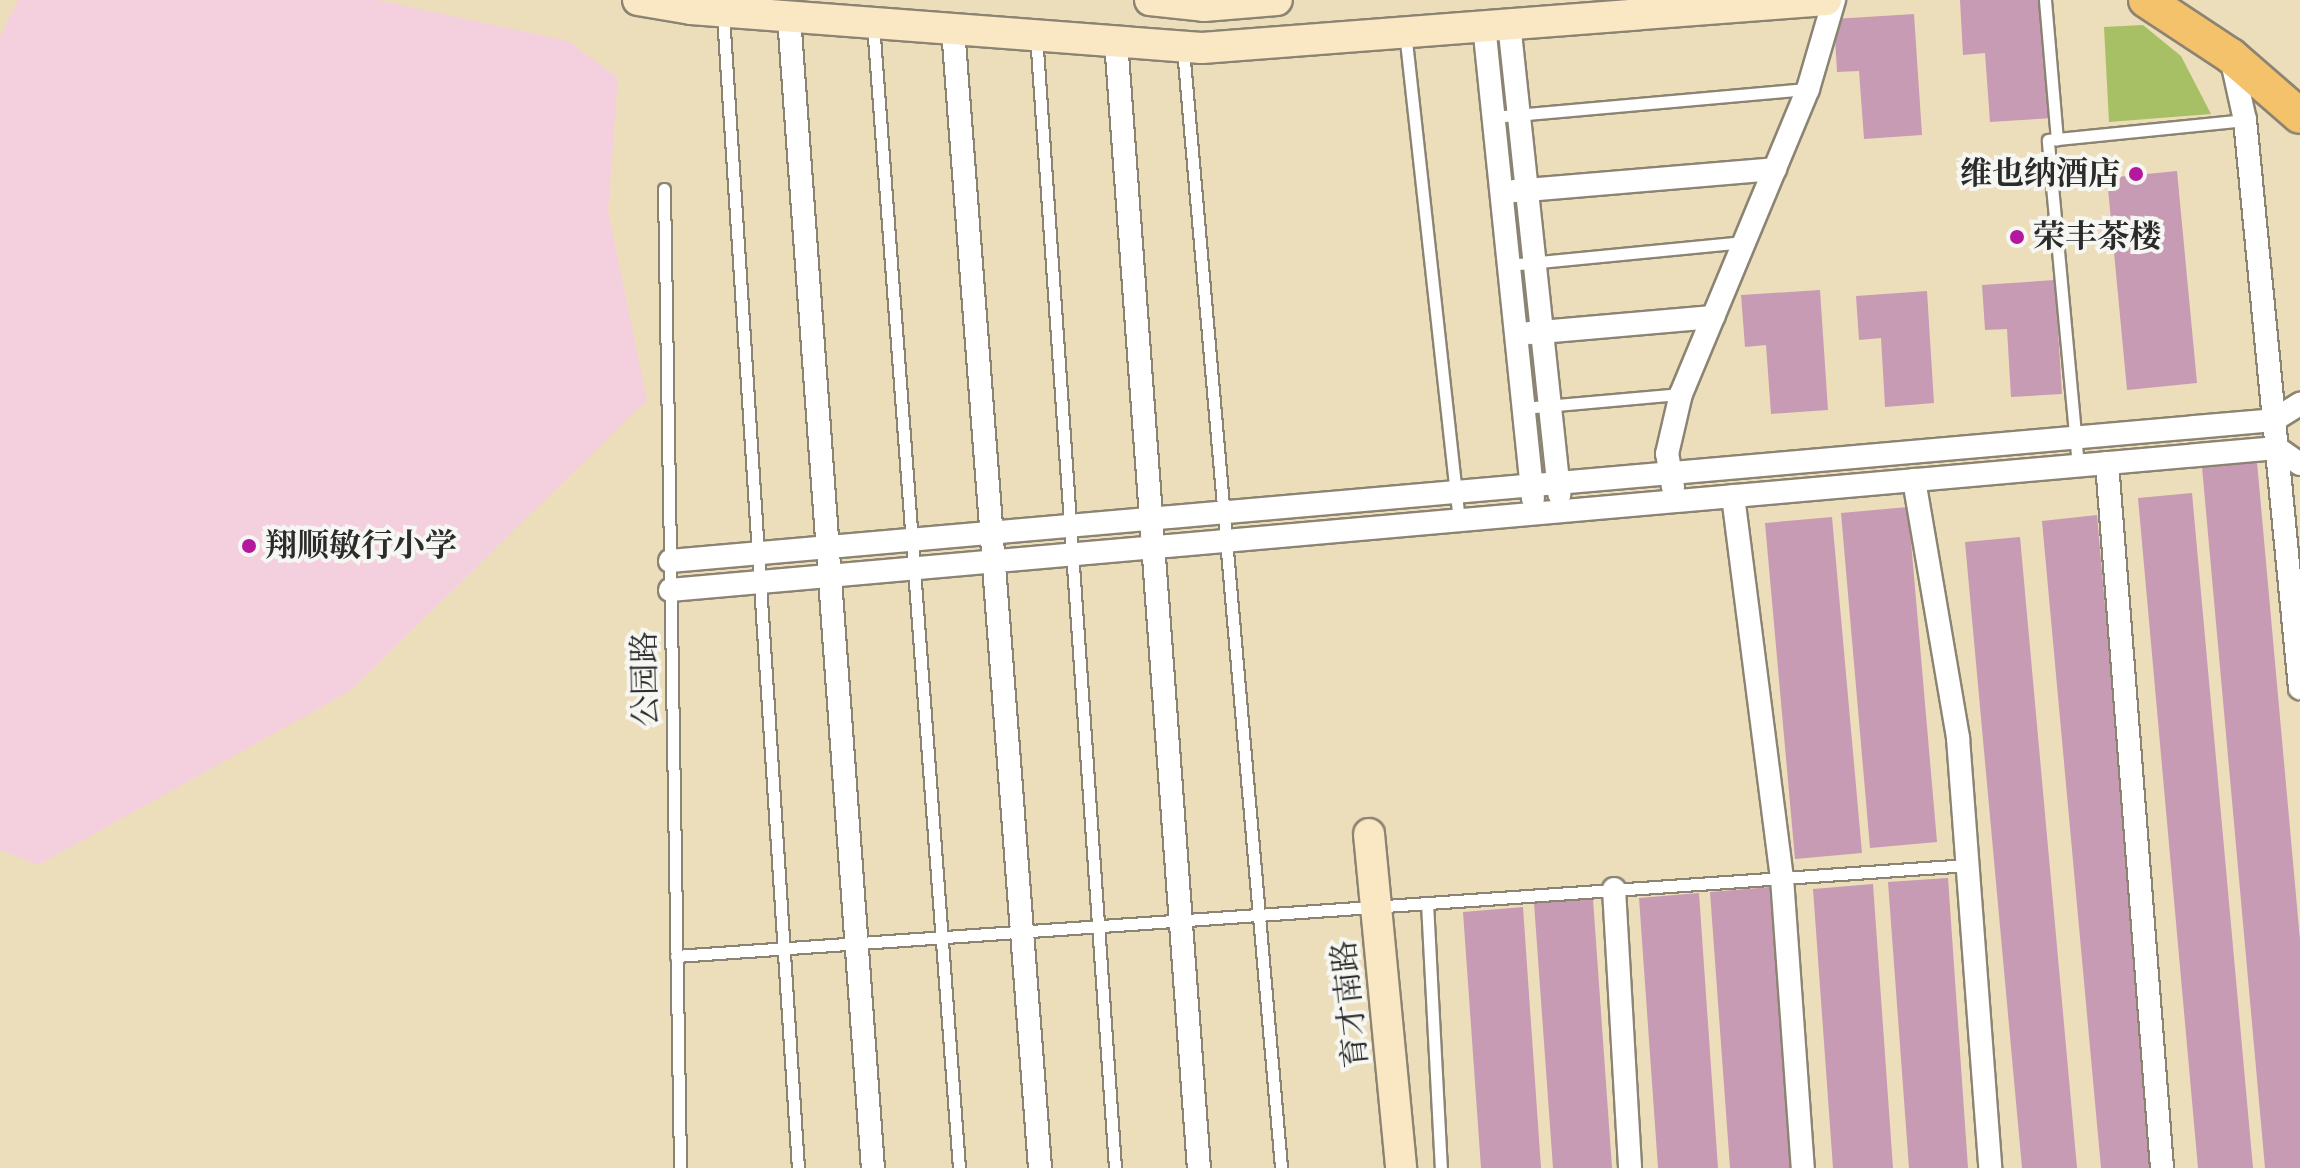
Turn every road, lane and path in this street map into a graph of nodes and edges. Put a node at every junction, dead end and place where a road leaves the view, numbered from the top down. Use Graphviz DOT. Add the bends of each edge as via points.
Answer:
graph roads {
  1 [pos="638,0"];
  2 [pos="1277,0"];
  3 [pos="1826,0"];
  4 [pos="1834,0"];
  5 [pos="2045,0"];
  6 [pos="2146,0"];
  7 [pos="1167,1"];
  8 [pos="723,12"];
  9 [pos="789,17"];
  10 [pos="873,23"];
  11 [pos="1497,24"];
  12 [pos="953,29"];
  13 [pos="1404,32"];
  14 [pos="1036,35"];
  15 [pos="1116,41"];
  16 [pos="1182,47"];
  17 [pos="2231,56"];
  18 [pos="1808,89"];
  19 [pos="1519,115"];
  20 [pos="2300,116"];
  21 [pos="1493,117"];
  22 [pos="2245,120"];
  23 [pos="2057,139"];
  24 [pos="1775,169"];
  25 [pos="664,189"];
  26 [pos="1527,190"];
  27 [pos="1501,192"];
  28 [pos="1744,242"];
  29 [pos="1535,263"];
  30 [pos="1509,265"];
  31 [pos="1713,317"];
  32 [pos="1542,332"];
  33 [pos="1516,334"];
  34 [pos="1681,394"];
  35 [pos="2300,404"];
  36 [pos="1550,406"];
  37 [pos="1523,408"];
  38 [pos="2274,420"];
  39 [pos="2075,437"];
  40 [pos="2277,448"];
  41 [pos="2107,463"];
  42 [pos="2300,464"];
  43 [pos="2078,466"];
  44 [pos="1667,473"];
  45 [pos="1914,480"];
  46 [pos="1558,483"];
  47 [pos="1531,485"];
  48 [pos="1455,492"];
  49 [pos="1733,496"];
  50 [pos="1678,501"];
  51 [pos="1223,512"];
  52 [pos="1561,512"];
  53 [pos="1534,514"];
  54 [pos="1151,518"];
  55 [pos="1459,521"];
  56 [pos="1070,526"];
  57 [pos="991,532"];
  58 [pos="912,539"];
  59 [pos="1226,541"];
  60 [pos="828,547"];
  61 [pos="1154,548"];
  62 [pos="758,553"];
  63 [pos="1072,555"];
  64 [pos="670,561"];
  65 [pos="993,562"];
  66 [pos="914,569"];
  67 [pos="830,576"];
  68 [pos="760,582"];
  69 [pos="670,590"];
  70 [pos="2300,688"];
  71 [pos="1369,834"];
  72 [pos="1968,865"];
  73 [pos="1782,878"];
  74 [pos="1614,889"];
  75 [pos="1427,903"];
  76 [pos="1377,906"];
  77 [pos="1259,914"];
  78 [pos="1181,920"];
  79 [pos="1098,926"];
  80 [pos="1022,931"];
  81 [pos="942,937"];
  82 [pos="857,943"];
  83 [pos="784,948"];
  84 [pos="676,956"];
  85 [pos="680,1168"];
  86 [pos="798,1168"];
  87 [pos="873,1168"];
  88 [pos="959,1168"];
  89 [pos="1040,1168"];
  90 [pos="1115,1168"];
  91 [pos="1199,1168"];
  92 [pos="1281,1168"];
  93 [pos="1401,1168"];
  94 [pos="1441,1168"];
  95 [pos="1630,1168"];
  96 [pos="1803,1168"];
  97 [pos="1990,1168"];
  98 [pos="2162,1168"];
  1 -- 8 [label="main road"];
  2 -- 7 [label="main road"];
  3 -- 11 [label="main road"];
  4 -- 18 [label="street"];
  5 -- 23 [label="lane"];
  6 -- 17 [label="main road"];
  8 -- 9 [label="main road"];
  8 -- 62 [label="lane"];
  9 -- 10 [label="main road"];
  9 -- 60 [label="street"];
  10 -- 12 [label="main road"];
  10 -- 58 [label="lane"];
  11 -- 13 [label="main road"];
  11 -- 19 [label="street"];
  11 -- 21 [label="street"];
  12 -- 14 [label="main road"];
  12 -- 57 [label="street"];
  13 -- 16 [label="main road"];
  13 -- 48 [label="lane"];
  14 -- 15 [label="main road"];
  14 -- 56 [label="lane"];
  15 -- 16 [label="main road"];
  15 -- 54 [label="street"];
  16 -- 51 [label="lane"];
  17 -- 20 [label="main road"];
  17 -- 22 [label="street"];
  18 -- 19 [label="lane"];
  18 -- 24 [label="street"];
  19 -- 21 [label="lane"];
  19 -- 26 [label="street"];
  21 -- 27 [label="street"];
  22 -- 23 [label="lane"];
  22 -- 38 [label="street"];
  23 -- 39 [label="lane" via="2048,140"];
  24 -- 26 [label="street"];
  24 -- 28 [label="street"];
  25 -- 64 [label="lane, 公园路"];
  26 -- 27 [label="street"];
  26 -- 29 [label="street"];
  27 -- 30 [label="street"];
  28 -- 29 [label="lane"];
  28 -- 31 [label="street"];
  29 -- 30 [label="lane"];
  29 -- 32 [label="street"];
  30 -- 33 [label="street"];
  31 -- 32 [label="street"];
  31 -- 34 [label="street"];
  32 -- 33 [label="street"];
  32 -- 36 [label="street"];
  33 -- 37 [label="street"];
  34 -- 36 [label="lane"];
  34 -- 44 [label="street"];
  35 -- 38 [label="street"];
  36 -- 37 [label="lane"];
  36 -- 46 [label="street"];
  37 -- 47 [label="street"];
  38 -- 39 [label="street"];
  38 -- 40 [label="street"];
  39 -- 43 [label="lane"];
  39 -- 44 [label="street"];
  40 -- 41 [label="street"];
  40 -- 42 [label="street"];
  40 -- 70 [label="street"];
  41 -- 43 [label="street"];
  41 -- 98 [label="street"];
  43 -- 45 [label="street"];
  44 -- 46 [label="street"];
  44 -- 50 [label="street"];
  45 -- 49 [label="street"];
  45 -- 72 [label="street" via="1958,738"];
  46 -- 47 [label="street"];
  46 -- 52 [label="street"];
  47 -- 48 [label="street"];
  47 -- 53 [label="street"];
  48 -- 51 [label="street"];
  48 -- 55 [label="lane"];
  49 -- 50 [label="street"];
  49 -- 73 [label="street"];
  50 -- 52 [label="street"];
  51 -- 54 [label="street"];
  51 -- 59 [label="lane"];
  52 -- 53 [label="street"];
  53 -- 55 [label="street"];
  54 -- 56 [label="street"];
  54 -- 61 [label="street"];
  55 -- 59 [label="street"];
  56 -- 57 [label="street"];
  56 -- 63 [label="lane"];
  57 -- 58 [label="street"];
  57 -- 65 [label="street"];
  58 -- 60 [label="street"];
  58 -- 66 [label="lane"];
  59 -- 61 [label="street"];
  59 -- 77 [label="lane"];
  60 -- 62 [label="street"];
  60 -- 67 [label="street"];
  61 -- 63 [label="street"];
  61 -- 78 [label="street"];
  62 -- 64 [label="street"];
  62 -- 68 [label="lane"];
  63 -- 65 [label="street"];
  63 -- 79 [label="lane"];
  64 -- 69 [label="lane, 公园路"];
  65 -- 66 [label="street"];
  65 -- 80 [label="street"];
  66 -- 67 [label="street"];
  66 -- 81 [label="lane"];
  67 -- 68 [label="street"];
  67 -- 82 [label="street"];
  68 -- 69 [label="street"];
  68 -- 83 [label="lane"];
  69 -- 84 [label="lane, 公园路"];
  71 -- 76 [label="main road, 育才南路"];
  72 -- 73 [label="lane"];
  72 -- 97 [label="street"];
  73 -- 74 [label="lane"];
  73 -- 96 [label="street"];
  74 -- 75 [label="lane"];
  74 -- 95 [label="street"];
  75 -- 76 [label="lane"];
  75 -- 94 [label="lane"];
  76 -- 77 [label="lane"];
  76 -- 93 [label="main road, 育才南路"];
  77 -- 78 [label="lane"];
  77 -- 92 [label="lane"];
  78 -- 79 [label="lane"];
  78 -- 91 [label="street"];
  79 -- 80 [label="lane"];
  79 -- 90 [label="lane"];
  80 -- 81 [label="lane"];
  80 -- 89 [label="street"];
  81 -- 82 [label="lane"];
  81 -- 88 [label="lane"];
  82 -- 83 [label="lane"];
  82 -- 87 [label="street"];
  83 -- 84 [label="lane"];
  83 -- 86 [label="lane"];
  84 -- 85 [label="lane, 公园路"];
}
